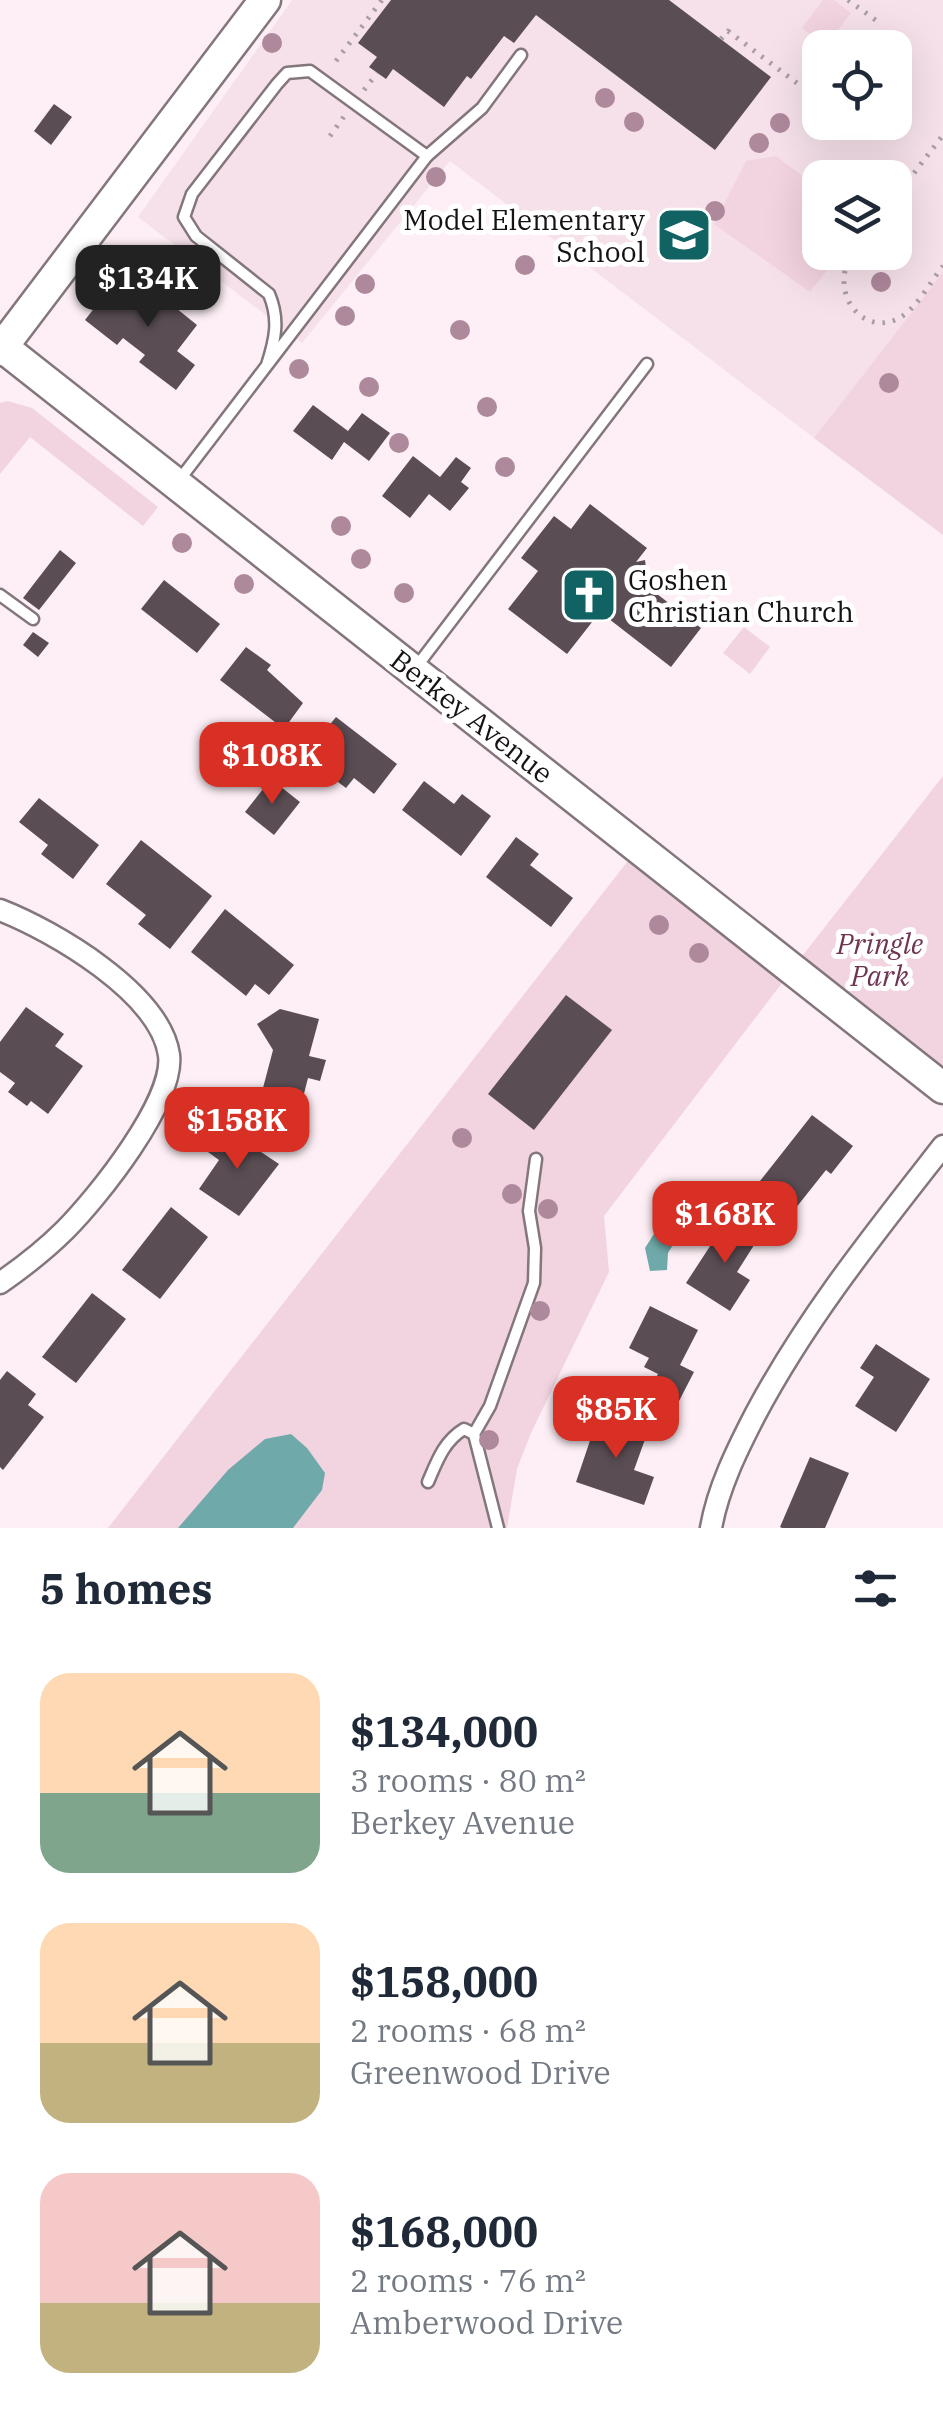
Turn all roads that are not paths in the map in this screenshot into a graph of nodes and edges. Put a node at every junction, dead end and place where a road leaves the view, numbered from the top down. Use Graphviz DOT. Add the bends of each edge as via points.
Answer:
graph roads {
  1 [pos="265,0"];
  2 [pos="522,54"];
  3 [pos="427,156"];
  4 [pos="1,347"];
  5 [pos="647,364"];
  6 [pos="267,366"];
  7 [pos="177,484"];
  8 [pos="0,594"];
  9 [pos="33,619"];
  10 [pos="413,670"];
  11 [pos="0,910"];
  12 [pos="943,1088"];
  13 [pos="943,1146"];
  14 [pos="536,1158"];
  15 [pos="0,1284"];
  16 [pos="474,1434"];
  17 [pos="428,1482"];
  18 [pos="498,1528"];
  19 [pos="710,1528"];
  1 -- 4 [label="street"];
  2 -- 3 [label="lane" via="482,108"];
  3 -- 6 [label="lane"];
  3 -- 6 [label="lane" via="323,78 297,71 277,84 205,176 184,217 196,236 269,294 277,332"];
  4 -- 7 [label="street, Berkey Avenue"];
  5 -- 10 [label="lane"];
  6 -- 7 [label="lane"];
  7 -- 10 [label="street, Berkey Avenue"];
  8 -- 9 [label="lane"];
  10 -- 12 [label="street, Berkey Avenue"];
  11 -- 15 [label="street" via="69,946 136,996 158,1024 169,1056 156,1110 95,1196 40,1254"];
  13 -- 19 [label="street" via="785,1359 731,1466"];
  14 -- 16 [label="lane" via="530,1211 534,1283"];
  16 -- 17 [label="lane" via="455,1434"];
  16 -- 18 [label="lane"];
}
